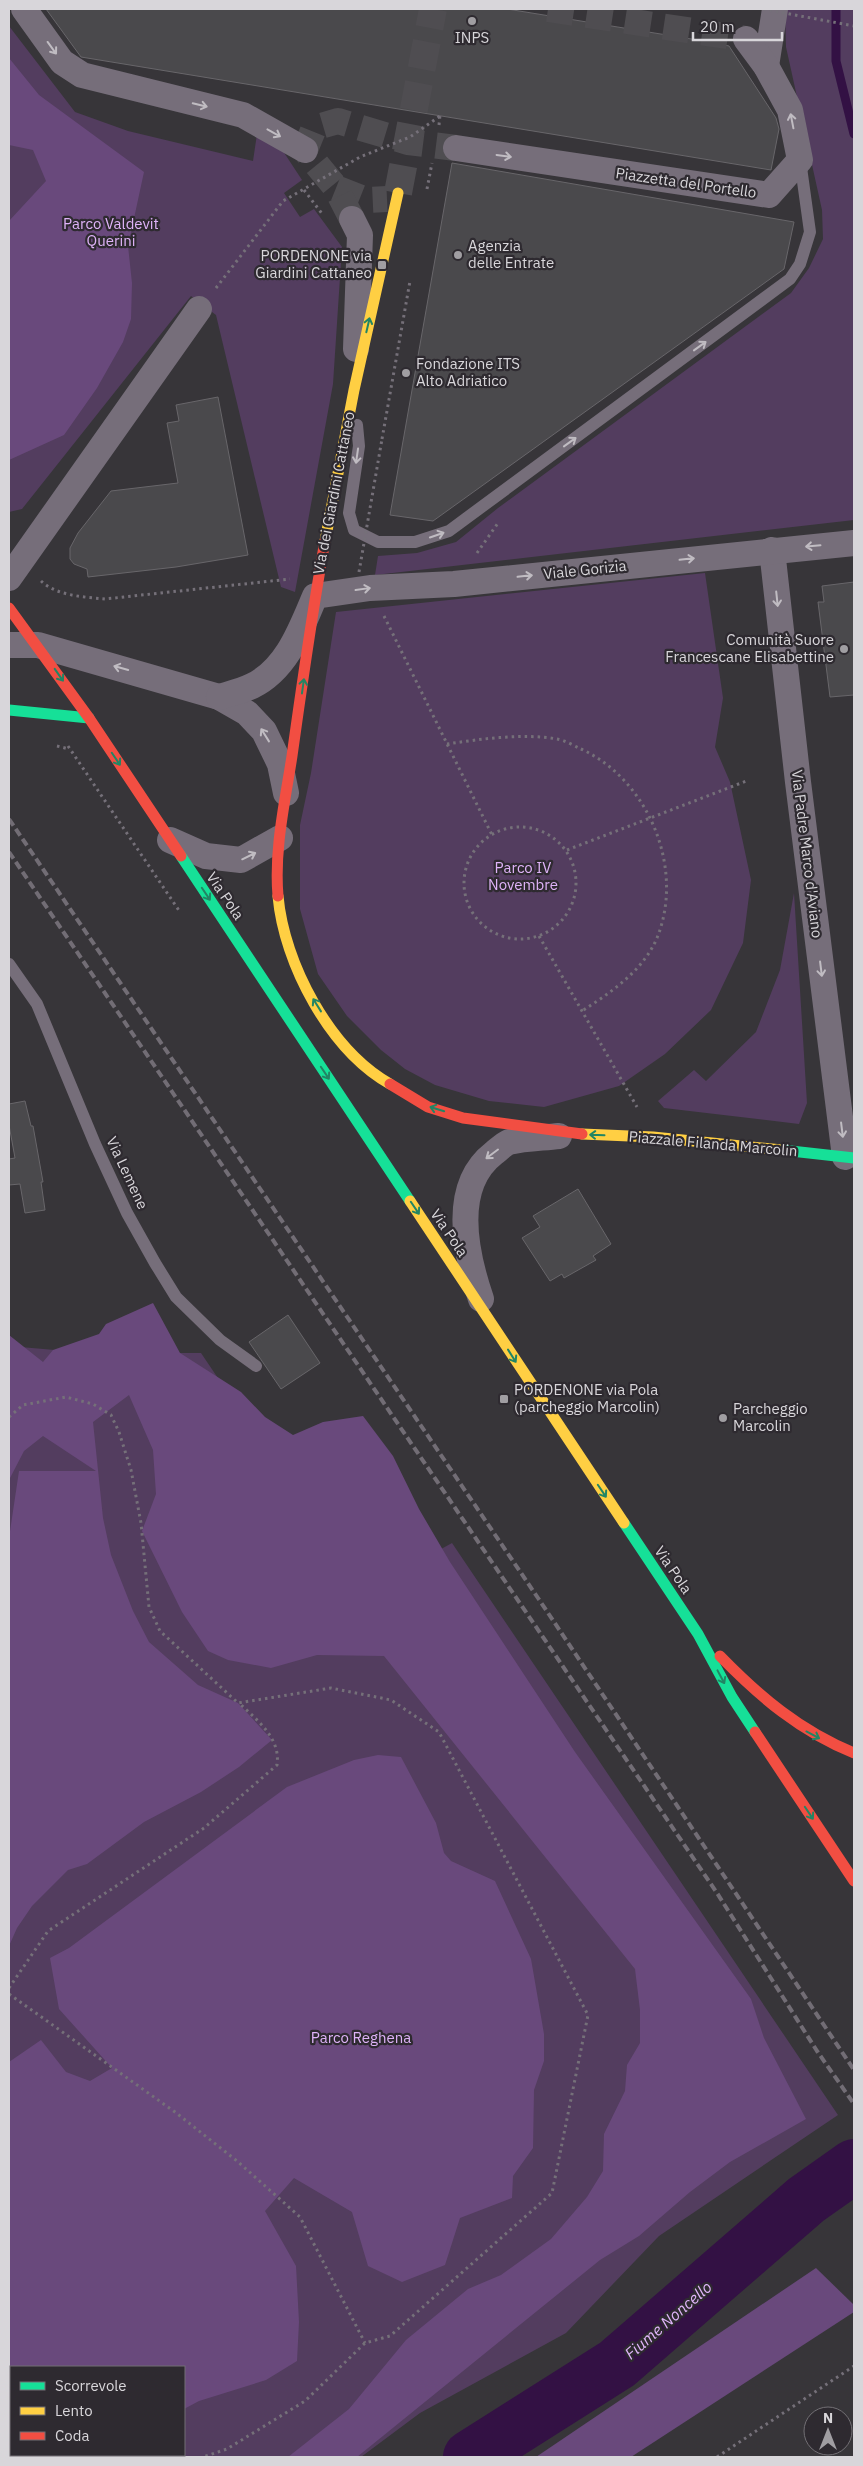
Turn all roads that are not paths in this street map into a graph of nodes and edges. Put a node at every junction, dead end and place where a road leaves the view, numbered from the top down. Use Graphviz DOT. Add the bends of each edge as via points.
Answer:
graph roads {
  1 [pos="24,9"];
  2 [pos="775,9"];
  3 [pos="746,39"];
  4 [pos="766,66"];
  5 [pos="456,148"];
  6 [pos="305,150"];
  7 [pos="800,160"];
  8 [pos="394,197"];
  9 [pos="352,219"];
  10 [pos="199,309"];
  11 [pos="354,390"];
  12 [pos="854,543"];
  13 [pos="772,550"];
  14 [pos="9,578"];
  15 [pos="315,596"];
  16 [pos="9,608"];
  17 [pos="9,645"];
  18 [pos="38,645"];
  19 [pos="219,697"];
  20 [pos="9,710"];
  21 [pos="89,718"];
  22 [pos="287,796"];
  23 [pos="280,838"];
  24 [pos="170,840"];
  25 [pos="9,964"];
  26 [pos="572,1134"];
  27 [pos="849,1157"];
  28 [pos="486,1315"];
  29 [pos="256,1366"];
  30 [pos="698,1634"];
  31 [pos="854,1753"];
  32 [pos="854,1881"];
  1 -- 6 [label="street, one-way" via="62,62 82,75 243,115"];
  2 -- 4 [label="street"];
  3 -- 4 [label="street"];
  7 -- 4 [label="street, one-way" via="790,110"];
  5 -- 7 [label="street, Piazzetta del Portello, one-way" via="769,195"];
  11 -- 7 [label="lane, one-way" via="359,446 349,513 354,530 378,542 415,542 449,531 790,279 800,264 810,232"];
  11 -- 8 [label="main road, Via dei Giardini Cattaneo, one-way"];
  9 -- 11 [label="street, Via dei Giardini Cattaneo" via="360,235"];
  10 -- 14 [label="street"];
  11 -- 15 [label="main road, Via dei Giardini Cattaneo"];
  12 -- 13 [label="street, Viale Gorizia, one-way"];
  15 -- 13 [label="street, Viale Gorizia, one-way" via="365,580 454,584"];
  13 -- 27 [label="street, Via Padre Marco d'Aviano, one-way" via="798,782"];
  15 -- 19 [label="street" via="299,634 272,671 253,686"];
  22 -- 15 [label="main road, Via dei Giardini Cattaneo, one-way"];
  16 -- 18 [label="main road, Via Pola"];
  17 -- 18 [label="street"];
  19 -- 18 [label="street, one-way"];
  18 -- 21 [label="main road, Via Pola, one-way"];
  22 -- 19 [label="street, one-way" via="280,764 264,731 247,713"];
  20 -- 21 [label="main road"];
  21 -- 24 [label="main road, Via Pola, one-way"];
  22 -- 23 [label="main road, Piazzale Filanda Marcolin"];
  24 -- 23 [label="street, one-way" via="206,856 240,860"];
  26 -- 23 [label="main road, Piazzale Filanda Marcolin, one-way" via="454,1115 428,1107 370,1073 337,1037 302,982 280,913 277,879"];
  24 -- 28 [label="main road, Via Pola, one-way"];
  25 -- 29 [label="lane, Via Lemene" via="37,1004 95,1144 155,1263 176,1297 220,1340"];
  27 -- 26 [label="main road, Piazzale Filanda Marcolin, one-way" via="653,1137"];
  26 -- 28 [label="street, Piazzale Filanda Marcolin, one-way" via="508,1143 484,1161 470,1184 466,1242 470,1270"];
  28 -- 30 [label="main road, Via Pola, one-way"];
  30 -- 31 [label="main road, one-way" via="762,1699 797,1727"];
  30 -- 32 [label="main road, Via Pola, one-way" via="732,1697"];
}
